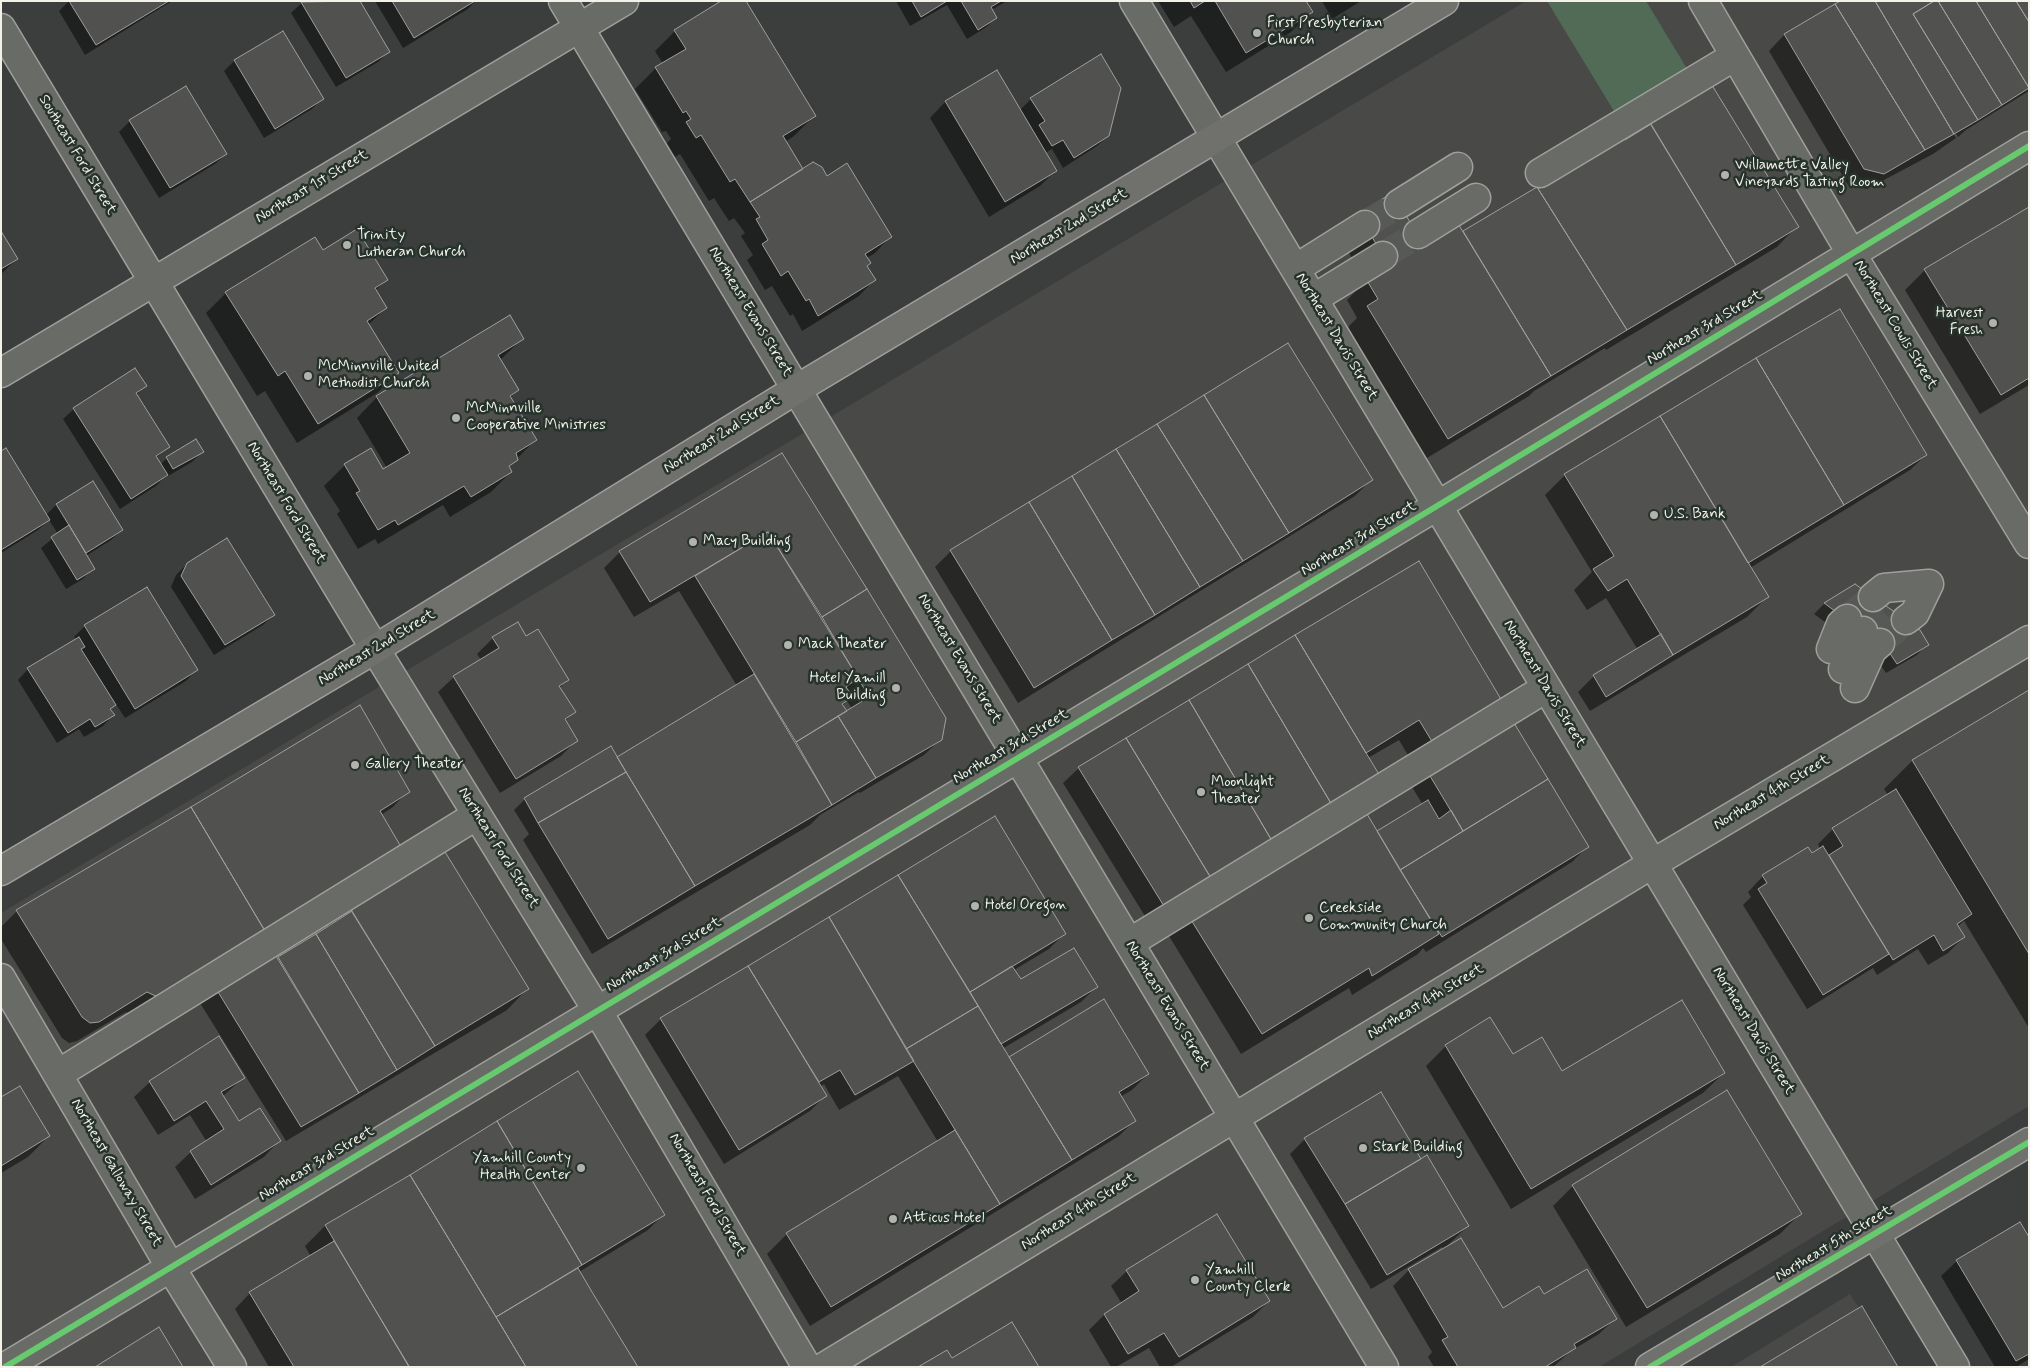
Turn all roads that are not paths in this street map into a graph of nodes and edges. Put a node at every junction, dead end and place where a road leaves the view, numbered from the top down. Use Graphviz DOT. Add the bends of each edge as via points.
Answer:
graph roads {
  1 [pos="563,1"];
  2 [pos="624,1"];
  3 [pos="1134,1"];
  4 [pos="1444,1"];
  5 [pos="1703,1"];
  6 [pos="1,28"];
  7 [pos="580,28"];
  8 [pos="1735,56"];
  9 [pos="1216,138"];
  10 [pos="2029,146"];
  11 [pos="1540,173"];
  12 [pos="1467,183"];
  13 [pos="1408,219"];
  14 [pos="1374,240"];
  15 [pos="1851,253"];
  16 [pos="152,282"];
  17 [pos="1304,284"];
  18 [pos="1,373"];
  19 [pos="797,389"];
  20 [pos="1437,506"];
  21 [pos="2029,544"];
  22 [pos="1890,608"];
  23 [pos="1863,631"];
  24 [pos="2029,640"];
  25 [pos="375,650"];
  26 [pos="1843,669"];
  27 [pos="1546,688"];
  28 [pos="1018,757"];
  29 [pos="477,815"];
  30 [pos="1652,864"];
  31 [pos="1,871"];
  32 [pos="1129,943"];
  33 [pos="1,978"];
  34 [pos="597,1010"];
  35 [pos="58,1074"];
  36 [pos="1234,1117"];
  37 [pos="2029,1142"];
  38 [pos="1875,1235"];
  39 [pos="172,1268"];
  40 [pos="5,1367"];
  41 [pos="232,1367"];
  42 [pos="807,1367"];
  43 [pos="824,1367"];
  44 [pos="1384,1367"];
  45 [pos="1650,1367"];
  46 [pos="1954,1367"];
  1 -- 7 [label="street, Northeast Evans Street"];
  2 -- 7 [label="street, Northeast 1st Street"];
  3 -- 9 [label="street, Northeast Davis Street"];
  4 -- 9 [label="main road, Northeast 2nd Street"];
  5 -- 8 [label="street, Northeast Cowls Street"];
  6 -- 16 [label="street, Southeast Ford Street"];
  7 -- 16 [label="street, Northeast 1st Street"];
  7 -- 19 [label="street, Northeast Evans Street"];
  8 -- 11 [label="street"];
  8 -- 15 [label="street, Northeast Cowls Street"];
  9 -- 17 [label="street, Northeast Davis Street"];
  9 -- 19 [label="main road, Northeast 2nd Street"];
  10 -- 15 [label="street, Northeast 3rd Street"];
  12 -- 13 [label="street"];
  14 -- 17 [label="street"];
  15 -- 20 [label="street, Northeast 3rd Street"];
  15 -- 21 [label="street, Northeast Cowls Street"];
  16 -- 18 [label="street, Northeast 1st Street"];
  16 -- 25 [label="street, Northeast Ford Street"];
  17 -- 20 [label="street, Northeast Davis Street"];
  19 -- 25 [label="main road, Northeast 2nd Street"];
  19 -- 28 [label="street, Northeast Evans Street"];
  20 -- 27 [label="street, Northeast Davis Street"];
  20 -- 28 [label="street, Northeast 3rd Street"];
  22 -- 22 [label="street" via="1884,588 1929,584 1915,613"];
  23 -- 26 [label="street" via="1857,636"];
  24 -- 30 [label="street, Northeast 4th Street"];
  25 -- 29 [label="street, Northeast Ford Street"];
  25 -- 31 [label="main road, Northeast 2nd Street"];
  27 -- 30 [label="street, Northeast Davis Street"];
  27 -- 32 [label="street"];
  28 -- 32 [label="street, Northeast Evans Street"];
  28 -- 34 [label="street, Northeast 3rd Street"];
  29 -- 34 [label="street, Northeast Ford Street"];
  29 -- 35 [label="street"];
  30 -- 36 [label="street, Northeast 4th Street"];
  30 -- 38 [label="street, Northeast Davis Street"];
  32 -- 36 [label="street, Northeast Evans Street"];
  33 -- 35 [label="street, Northeast Galloway Street"];
  34 -- 39 [label="street, Northeast 3rd Street"];
  34 -- 42 [label="street, Northeast Ford Street"];
  35 -- 39 [label="street, Northeast Galloway Street"];
  36 -- 43 [label="street, Northeast 4th Street"];
  36 -- 44 [label="street, Northeast Evans Street"];
  37 -- 38 [label="main road, Northeast 5th Street"];
  38 -- 45 [label="main road, Northeast 5th Street"];
  38 -- 46 [label="street, Northeast Davis Street"];
  39 -- 40 [label="street, Northeast 3rd Street"];
  39 -- 41 [label="street, Northeast Galloway Street"];
}
